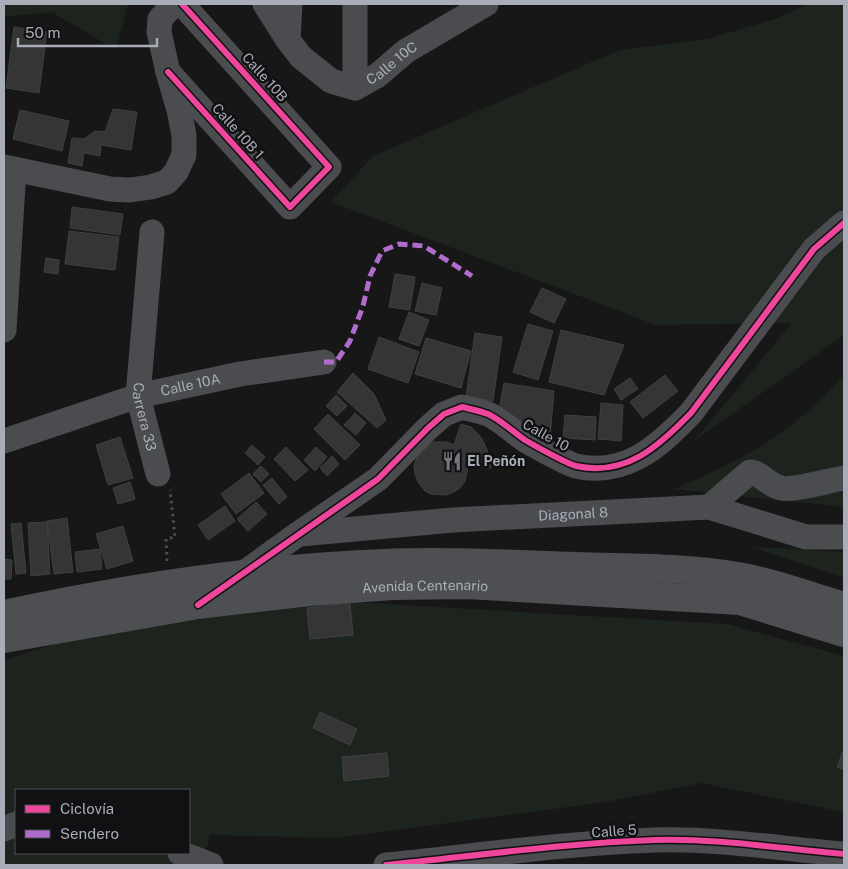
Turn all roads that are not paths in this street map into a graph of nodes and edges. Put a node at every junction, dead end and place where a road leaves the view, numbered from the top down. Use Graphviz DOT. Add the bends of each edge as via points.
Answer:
graph roads {
  1 [pos="174,4"];
  2 [pos="182,4"];
  3 [pos="265,4"];
  4 [pos="290,4"];
  5 [pos="355,4"];
  6 [pos="486,4"];
  7 [pos="288,40"];
  8 [pos="168,72"];
  9 [pos="355,88"];
  10 [pos="9,168"];
  11 [pos="290,207"];
  12 [pos="844,223"];
  13 [pos="152,232"];
  14 [pos="4,330"];
  15 [pos="324,362"];
  16 [pos="138,396"];
  17 [pos="4,441"];
  18 [pos="158,474"];
  19 [pos="844,478"];
  20 [pos="709,507"];
  21 [pos="298,534"];
  22 [pos="844,536"];
  23 [pos="242,575"];
  24 [pos="198,605"];
  25 [pos="844,606"];
  26 [pos="4,614"];
  27 [pos="844,632"];
  28 [pos="4,639"];
  29 [pos="183,854"];
  30 [pos="844,854"];
  31 [pos="560,856"];
  32 [pos="211,865"];
  33 [pos="386,865"];
  1 -- 8 [label="street" via="160,19 159,32"];
  2 -- 11 [label="street, Calle 10B" via="329,166"];
  3 -- 7 [label="street, Calle 10C"];
  4 -- 7 [label="street"];
  5 -- 9 [label="street"];
  6 -- 9 [label="street, Calle 10C" via="406,51 378,75"];
  7 -- 9 [label="street, Calle 10C" via="301,57 332,81"];
  8 -- 10 [label="street" via="184,135 184,155 176,172 166,182 130,190 110,189"];
  8 -- 11 [label="street, Calle 10B 1"];
  10 -- 14 [label="street"];
  12 -- 21 [label="street, Calle 10" via="814,249 691,413 645,455 611,468 575,465 526,441 489,415 462,406 444,414 378,479"];
  13 -- 16 [label="street, Carrera 33"];
  15 -- 16 [label="street, Calle 10A" via="240,374"];
  16 -- 17 [label="street, Calle 10A"];
  16 -- 18 [label="street, Carrera 33"];
  19 -- 20 [label="street" via="783,489 767,482 756,472 750,472"];
  20 -- 21 [label="street, Diagonal 8" via="453,520"];
  20 -- 22 [label="street, Diagonal 8" via="806,537"];
  21 -- 23 [label="street, Calle 10"];
  23 -- 24 [label="street, Calle 10"];
  23 -- 25 [label="main road, Avenida Centenario" via="385,563 477,562 665,569 740,576"];
  23 -- 26 [label="main road, Avenida Centenario" via="90,596"];
  24 -- 27 [label="main road, Avenida Centenario" via="350,589 467,585 740,601"];
  24 -- 28 [label="main road, Avenida Centenario"];
  29 -- 32 [label="street"];
  30 -- 31 [label="street, Calle 5" via="691,840 655,840"];
  31 -- 33 [label="street, Calle 5"];
}
